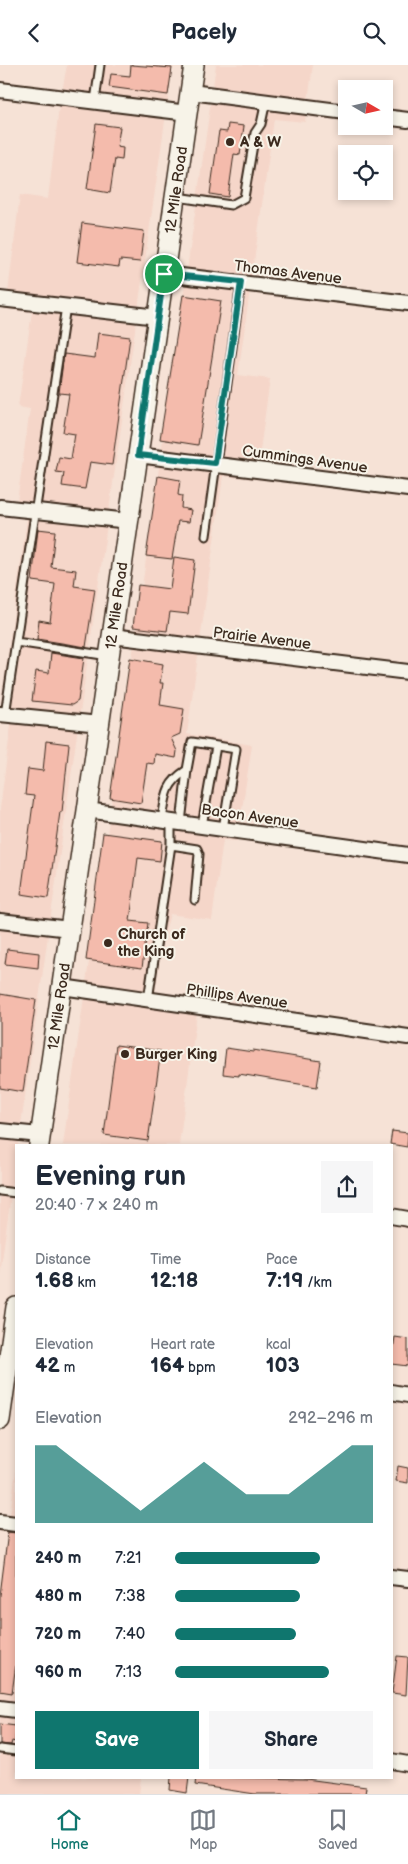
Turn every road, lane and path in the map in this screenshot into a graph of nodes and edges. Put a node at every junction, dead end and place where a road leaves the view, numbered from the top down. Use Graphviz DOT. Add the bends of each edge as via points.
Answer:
graph roads {
  1 [pos="100,65"];
  2 [pos="194,65"];
  3 [pos="0,90"];
  4 [pos="191,92"];
  5 [pos="95,101"];
  6 [pos="266,101"];
  7 [pos="338,111"];
  8 [pos="188,113"];
  9 [pos="393,118"];
  10 [pos="408,120"];
  11 [pos="176,197"];
  12 [pos="164,274"];
  13 [pos="241,282"];
  14 [pos="0,299"];
  15 [pos="408,303"];
  16 [pos="66,306"];
  17 [pos="158,317"];
  18 [pos="138,455"];
  19 [pos="215,463"];
  20 [pos="408,489"];
  21 [pos="0,507"];
  22 [pos="36,511"];
  23 [pos="129,521"];
  24 [pos="206,536"];
  25 [pos="112,636"];
  26 [pos="16,642"];
  27 [pos="110,656"];
  28 [pos="408,673"];
  29 [pos="2,714"];
  30 [pos="100,724"];
  31 [pos="216,746"];
  32 [pos="188,770"];
  33 [pos="87,810"];
  34 [pos="171,821"];
  35 [pos="202,826"];
  36 [pos="223,829"];
  37 [pos="170,845"];
  38 [pos="408,855"];
  39 [pos="195,900"];
  40 [pos="0,921"];
  41 [pos="70,929"];
  42 [pos="62,987"];
  43 [pos="148,1000"];
  44 [pos="408,1037"];
  45 [pos="0,1131"];
  46 [pos="40,1140"];
  47 [pos="0,1191"];
  48 [pos="15,1193"];
  49 [pos="393,1216"];
  50 [pos="408,1219"];
  51 [pos="15,1311"];
  52 [pos="9,1338"];
  53 [pos="4,1360"];
  54 [pos="393,1392"];
  55 [pos="408,1395"];
  56 [pos="0,1421"];
  57 [pos="0,1522"];
  58 [pos="15,1524"];
  59 [pos="393,1577"];
  60 [pos="408,1579"];
  61 [pos="0,1708"];
  62 [pos="15,1710"];
  63 [pos="0,1749"];
  64 [pos="15,1751"];
  65 [pos="393,1761"];
  66 [pos="408,1764"];
  1 -- 5 [label="lane"];
  2 -- 4 [label="main road, 12 Mile Road"];
  3 -- 5 [label="street"];
  4 -- 6 [label="street"];
  4 -- 8 [label="main road, 12 Mile Road"];
  5 -- 8 [label="street"];
  6 -- 7 [label="street"];
  6 -- 11 [label="lane" via="261,124 255,133 244,198 231,205"];
  8 -- 11 [label="main road, 12 Mile Road"];
  9 -- 10 [label="street"];
  11 -- 12 [label="main road, 12 Mile Road"];
  12 -- 13 [label="street, Thomas Avenue"];
  12 -- 17 [label="main road, 12 Mile Road"];
  13 -- 15 [label="street, Thomas Avenue"];
  13 -- 19 [label="lane"];
  14 -- 16 [label="street"];
  16 -- 17 [label="street"];
  16 -- 22 [label="lane"];
  17 -- 18 [label="main road, 12 Mile Road"];
  18 -- 19 [label="street, Cummings Avenue"];
  18 -- 23 [label="main road, 12 Mile Road"];
  19 -- 20 [label="street, Cummings Avenue"];
  19 -- 24 [label="lane"];
  21 -- 22 [label="street"];
  22 -- 23 [label="street"];
  22 -- 26 [label="lane"];
  23 -- 25 [label="main road, 12 Mile Road"];
  25 -- 27 [label="main road, 12 Mile Road"];
  25 -- 28 [label="street, Prairie Avenue"];
  26 -- 27 [label="lane"];
  26 -- 29 [label="lane"];
  27 -- 30 [label="main road, 12 Mile Road"];
  29 -- 30 [label="street"];
  30 -- 33 [label="main road, 12 Mile Road"];
  31 -- 32 [label="lane" via="192,742"];
  31 -- 35 [label="lane"];
  31 -- 36 [label="lane" via="236,749"];
  32 -- 34 [label="lane"];
  32 -- 34 [label="lane" via="175,778 167,792"];
  33 -- 34 [label="street, Bacon Avenue"];
  33 -- 41 [label="main road, 12 Mile Road"];
  34 -- 35 [label="street, Bacon Avenue"];
  34 -- 37 [label="lane"];
  35 -- 36 [label="street, Bacon Avenue"];
  36 -- 38 [label="street, Bacon Avenue"];
  37 -- 39 [label="lane" via="197,849"];
  37 -- 43 [label="lane"];
  40 -- 41 [label="street"];
  41 -- 42 [label="main road, 12 Mile Road"];
  42 -- 43 [label="street, Phillips Avenue"];
  42 -- 46 [label="main road, 12 Mile Road"];
  43 -- 44 [label="street, Phillips Avenue"];
  45 -- 46 [label="street"];
  47 -- 48 [label="lane"];
  49 -- 50 [label="street"];
  51 -- 52 [label="main road"];
  52 -- 53 [label="main road"];
  53 -- 56 [label="main road"];
  54 -- 55 [label="street"];
  57 -- 58 [label="street"];
  59 -- 60 [label="street"];
  61 -- 62 [label="street"];
  63 -- 64 [label="lane"];
  65 -- 66 [label="street"];
}
